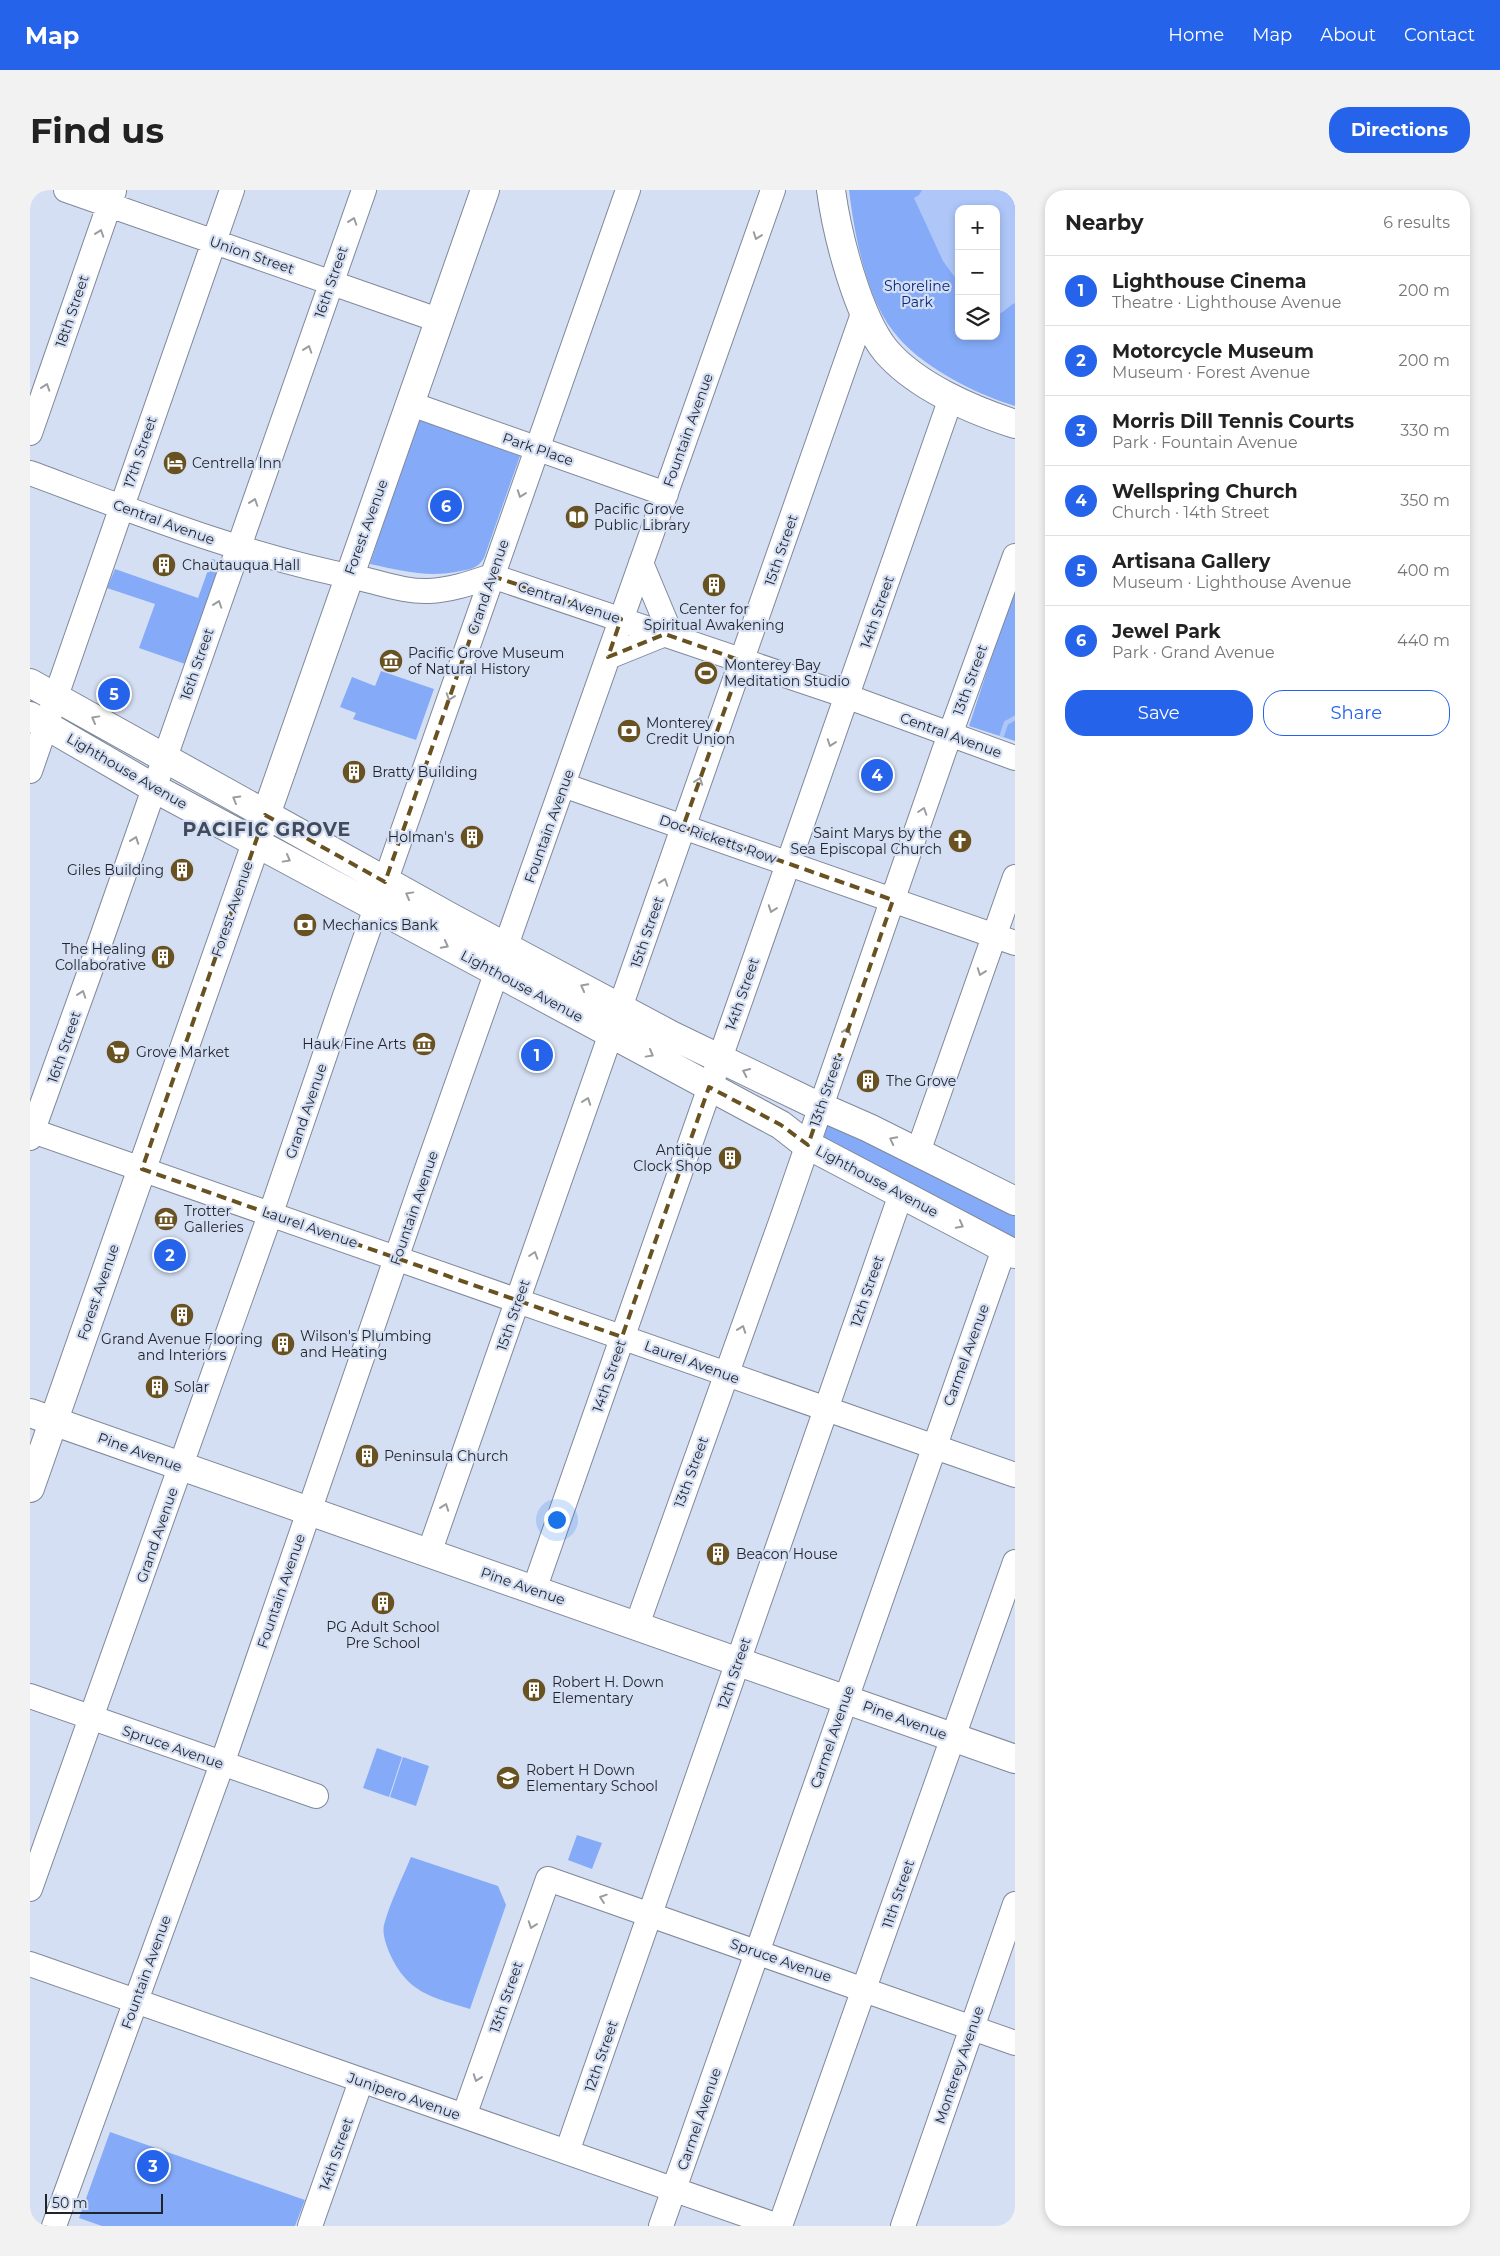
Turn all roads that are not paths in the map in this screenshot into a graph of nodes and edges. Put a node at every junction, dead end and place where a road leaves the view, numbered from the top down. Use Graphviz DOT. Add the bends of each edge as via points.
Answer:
graph roads {
  1 [pos="66,190"];
  2 [pos="232,190"];
  3 [pos="364,190"];
  4 [pos="484,190"];
  5 [pos="628,190"];
  6 [pos="773,190"];
  7 [pos="831,190"];
  8 [pos="112,198"];
  9 [pos="214,242"];
  10 [pos="331,283"];
  11 [pos="864,311"];
  12 [pos="438,320"];
  13 [pos="951,398"];
  14 [pos="410,404"];
  15 [pos="1015,424"];
  16 [pos="30,433"];
  17 [pos="537,448"];
  18 [pos="30,473"];
  19 [pos="666,494"];
  20 [pos="121,506"];
  21 [pos="238,548"];
  22 [pos="1015,556"];
  23 [pos="641,564"];
  24 [pos="348,576"];
  25 [pos="492,576"];
  26 [pos="621,619"];
  27 [pos="668,635"];
  28 [pos="608,657"];
  29 [pos="742,661"];
  30 [pos="30,683"];
  31 [pos="55,697"];
  32 [pos="847,697"];
  33 [pos="38,720"];
  34 [pos="950,734"];
  35 [pos="165,758"];
  36 [pos="1015,758"];
  37 [pos="30,770"];
  38 [pos="563,785"];
  39 [pos="154,788"];
  40 [pos="265,815"];
  41 [pos="683,827"];
  42 [pos="256,842"];
  43 [pos="788,864"];
  44 [pos="1015,877"];
  45 [pos="381,894"];
  46 [pos="893,900"];
  47 [pos="1005,939"];
  48 [pos="506,946"];
  49 [pos="497,973"];
  50 [pos="621,1007"];
  51 [pos="612,1033"];
  52 [pos="719,1059"];
  53 [pos="710,1087"];
  54 [pos="821,1106"];
  55 [pos="31,1133"];
  56 [pos="808,1145"];
  57 [pos="918,1152"];
  58 [pos="142,1169"];
  59 [pos="901,1194"];
  60 [pos="1015,1201"];
  61 [pos="270,1214"];
  62 [pos="1010,1252"];
  63 [pos="397,1257"];
  64 [pos="518,1301"];
  65 [pos="622,1337"];
  66 [pos="726,1375"];
  67 [pos="826,1409"];
  68 [pos="41,1417"];
  69 [pos="934,1447"];
  70 [pos="181,1466"];
  71 [pos="1015,1475"];
  72 [pos="30,1488"];
  73 [pos="308,1510"];
  74 [pos="429,1553"];
  75 [pos="1015,1562"];
  76 [pos="534,1590"];
  77 [pos="637,1625"];
  78 [pos="738,1661"];
  79 [pos="30,1696"];
  80 [pos="845,1699"];
  81 [pos="92,1718"];
  82 [pos="953,1737"];
  83 [pos="1015,1759"];
  84 [pos="222,1764"];
  85 [pos="316,1796"];
  86 [pos="548,1879"];
  87 [pos="30,1889"];
  88 [pos="1015,1904"];
  89 [pos="649,1914"];
  90 [pos="757,1952"];
  91 [pos="30,1964"];
  92 [pos="865,1990"];
  93 [pos="135,2001"];
  94 [pos="972,2028"];
  95 [pos="1015,2042"];
  96 [pos="361,2081"];
  97 [pos="464,2116"];
  98 [pos="567,2152"];
  99 [pos="674,2190"];
  100 [pos="54,2226"];
  101 [pos="310,2226"];
  102 [pos="661,2226"];
  103 [pos="779,2226"];
  104 [pos="902,2226"];
  1 -- 8 [label="street, Union Street"];
  2 -- 9 [label="street, 17th Street"];
  10 -- 3 [label="street, 16th Street, one-way"];
  4 -- 12 [label="main road, Forest Avenue"];
  5 -- 17 [label="street, Grand Avenue"];
  6 -- 19 [label="street, Fountain Avenue, one-way"];
  7 -- 11 [label="main road" via="838,233"];
  8 -- 9 [label="street, Union Street"];
  16 -- 8 [label="street, 18th Street, one-way"];
  9 -- 10 [label="street, Union Street"];
  9 -- 20 [label="street, 17th Street"];
  10 -- 12 [label="street, Union Street"];
  21 -- 10 [label="street, 16th Street, one-way"];
  11 -- 13 [label="main road" via="887,352 908,371"];
  11 -- 29 [label="street, 15th Street"];
  12 -- 14 [label="main road, Forest Avenue"];
  13 -- 15 [label="main road"];
  13 -- 32 [label="street, 14th Street"];
  14 -- 17 [label="street, Park Place"];
  14 -- 24 [label="main road, Forest Avenue"];
  17 -- 19 [label="street, Park Place"];
  17 -- 25 [label="street, Grand Avenue, one-way"];
  18 -- 20 [label="street, Central Avenue"];
  19 -- 23 [label="street, Fountain Avenue"];
  20 -- 21 [label="street, Central Avenue"];
  20 -- 31 [label="street, 17th Street"];
  21 -- 24 [label="street, Central Avenue"];
  35 -- 21 [label="street, 16th Street, one-way"];
  22 -- 34 [label="street, 13th Street"];
  23 -- 26 [label="street, Fountain Avenue"];
  23 -- 27 [label="street"];
  24 -- 25 [label="street, Central Avenue" via="428,591"];
  24 -- 40 [label="main road, Forest Avenue"];
  25 -- 26 [label="street, Central Avenue"];
  25 -- 45 [label="street, Grand Avenue, one-way"];
  26 -- 27 [label="street, Central Avenue"];
  26 -- 28 [label="street, Fountain Avenue"];
  27 -- 28 [label="street"];
  27 -- 29 [label="street, Central Avenue"];
  28 -- 38 [label="street, Fountain Avenue"];
  29 -- 32 [label="street, Central Avenue"];
  41 -- 29 [label="street, 15th Street, one-way"];
  30 -- 31 [label="main road, Lighthouse Avenue"];
  31 -- 33 [label="street, 17th Street"];
  35 -- 31 [label="main road, Lighthouse Avenue, one-way"];
  32 -- 34 [label="street, Central Avenue"];
  32 -- 43 [label="street, 14th Street, one-way"];
  33 -- 37 [label="street, 17th Street"];
  33 -- 39 [label="main road, Lighthouse Avenue"];
  34 -- 36 [label="street, Central Avenue"];
  46 -- 34 [label="street, 13th Street, one-way"];
  35 -- 39 [label="street, 16th Street"];
  40 -- 35 [label="main road, Lighthouse Avenue, one-way"];
  38 -- 41 [label="street, Doc Ricketts Row"];
  38 -- 48 [label="street, Fountain Avenue"];
  39 -- 42 [label="main road, Lighthouse Avenue"];
  55 -- 39 [label="street, 16th Street, one-way"];
  40 -- 42 [label="main road, Forest Avenue"];
  40 -- 45 [label="main road, Lighthouse Avenue"];
  41 -- 43 [label="street, Doc Ricketts Row"];
  50 -- 41 [label="street, 15th Street, one-way"];
  42 -- 45 [label="main road, Lighthouse Avenue, one-way"];
  42 -- 58 [label="main road, Forest Avenue"];
  43 -- 46 [label="street, Doc Ricketts Row"];
  43 -- 52 [label="street, 14th Street, one-way"];
  44 -- 47 [label="street"];
  48 -- 45 [label="main road, Lighthouse Avenue, one-way"];
  45 -- 49 [label="main road, Lighthouse Avenue, one-way"];
  45 -- 61 [label="street, Grand Avenue"];
  46 -- 47 [label="street, Doc Ricketts Row"];
  54 -- 46 [label="street, 13th Street, one-way"];
  47 -- 57 [label="street, one-way"];
  48 -- 49 [label="street, Fountain Avenue"];
  50 -- 48 [label="main road, Lighthouse Avenue, one-way"];
  49 -- 51 [label="main road, Lighthouse Avenue"];
  49 -- 63 [label="street, Fountain Avenue"];
  50 -- 51 [label="street, 15th Street"];
  50 -- 52 [label="main road, Lighthouse Avenue"];
  51 -- 53 [label="main road, Lighthouse Avenue, one-way"];
  64 -- 51 [label="street, 15th Street, one-way"];
  52 -- 53 [label="street, 14th Street"];
  54 -- 52 [label="main road, Lighthouse Avenue, one-way"];
  53 -- 56 [label="main road, Lighthouse Avenue" via="781,1125"];
  53 -- 65 [label="street, 14th Street"];
  54 -- 56 [label="street, 13th Street"];
  57 -- 54 [label="main road, Lighthouse Avenue, one-way"];
  55 -- 58 [label="street, Laurel Avenue"];
  56 -- 59 [label="main road, Lighthouse Avenue"];
  66 -- 56 [label="street, 13th Street, one-way"];
  57 -- 60 [label="main road, Lighthouse Avenue"];
  58 -- 61 [label="street, Laurel Avenue"];
  58 -- 68 [label="main road, Forest Avenue"];
  59 -- 62 [label="main road, Lighthouse Avenue, one-way"];
  59 -- 67 [label="street, 12th Street"];
  61 -- 63 [label="street, Laurel Avenue"];
  61 -- 70 [label="street, Grand Avenue"];
  62 -- 69 [label="street, Carmel Avenue"];
  63 -- 64 [label="street, Laurel Avenue"];
  63 -- 73 [label="street, Fountain Avenue"];
  64 -- 65 [label="street, Laurel Avenue"];
  74 -- 64 [label="street, 15th Street, one-way"];
  65 -- 66 [label="street, Laurel Avenue"];
  65 -- 76 [label="street, 14th Street"];
  66 -- 67 [label="street, Laurel Avenue"];
  66 -- 77 [label="street, 13th Street"];
  67 -- 69 [label="street, Laurel Avenue"];
  67 -- 78 [label="street, 12th Street"];
  68 -- 70 [label="main road, Pine Avenue"];
  68 -- 72 [label="main road, Forest Avenue"];
  69 -- 71 [label="street, Laurel Avenue"];
  69 -- 80 [label="street, Carmel Avenue"];
  70 -- 73 [label="main road, Pine Avenue"];
  70 -- 81 [label="street, Grand Avenue"];
  73 -- 74 [label="main road, Pine Avenue"];
  73 -- 84 [label="street, Fountain Avenue"];
  74 -- 76 [label="main road, Pine Avenue"];
  75 -- 82 [label="street, 11th Street"];
  76 -- 77 [label="main road, Pine Avenue"];
  77 -- 78 [label="main road, Pine Avenue"];
  78 -- 80 [label="main road, Pine Avenue"];
  78 -- 89 [label="street, 12th Street"];
  79 -- 81 [label="street, Spruce Avenue"];
  80 -- 82 [label="main road, Pine Avenue"];
  80 -- 90 [label="street, Carmel Avenue"];
  81 -- 84 [label="street, Spruce Avenue"];
  81 -- 87 [label="street, Grand Avenue"];
  82 -- 83 [label="main road, Pine Avenue"];
  82 -- 92 [label="street, 11th Street"];
  84 -- 85 [label="street, Spruce Avenue"];
  84 -- 93 [label="street, Fountain Avenue"];
  89 -- 86 [label="street, Spruce Avenue, one-way"];
  86 -- 97 [label="street, 13th Street, one-way"];
  88 -- 94 [label="street, Monterey Avenue"];
  89 -- 90 [label="street, Spruce Avenue"];
  89 -- 98 [label="street, 12th Street"];
  90 -- 92 [label="street, Spruce Avenue"];
  90 -- 99 [label="street, Carmel Avenue"];
  91 -- 93 [label="street, Junipero Avenue"];
  92 -- 94 [label="street, Spruce Avenue"];
  92 -- 103 [label="street, 11th Street"];
  93 -- 96 [label="street, Junipero Avenue"];
  93 -- 100 [label="street, Fountain Avenue"];
  94 -- 95 [label="street, Spruce Avenue"];
  94 -- 104 [label="street, Monterey Avenue"];
  96 -- 97 [label="street, Junipero Avenue"];
  96 -- 101 [label="street, 14th Street"];
  97 -- 98 [label="street, Junipero Avenue"];
  98 -- 99 [label="street, Junipero Avenue"];
  99 -- 102 [label="street, Carmel Avenue"];
  99 -- 103 [label="street, Junipero Avenue"];
}
